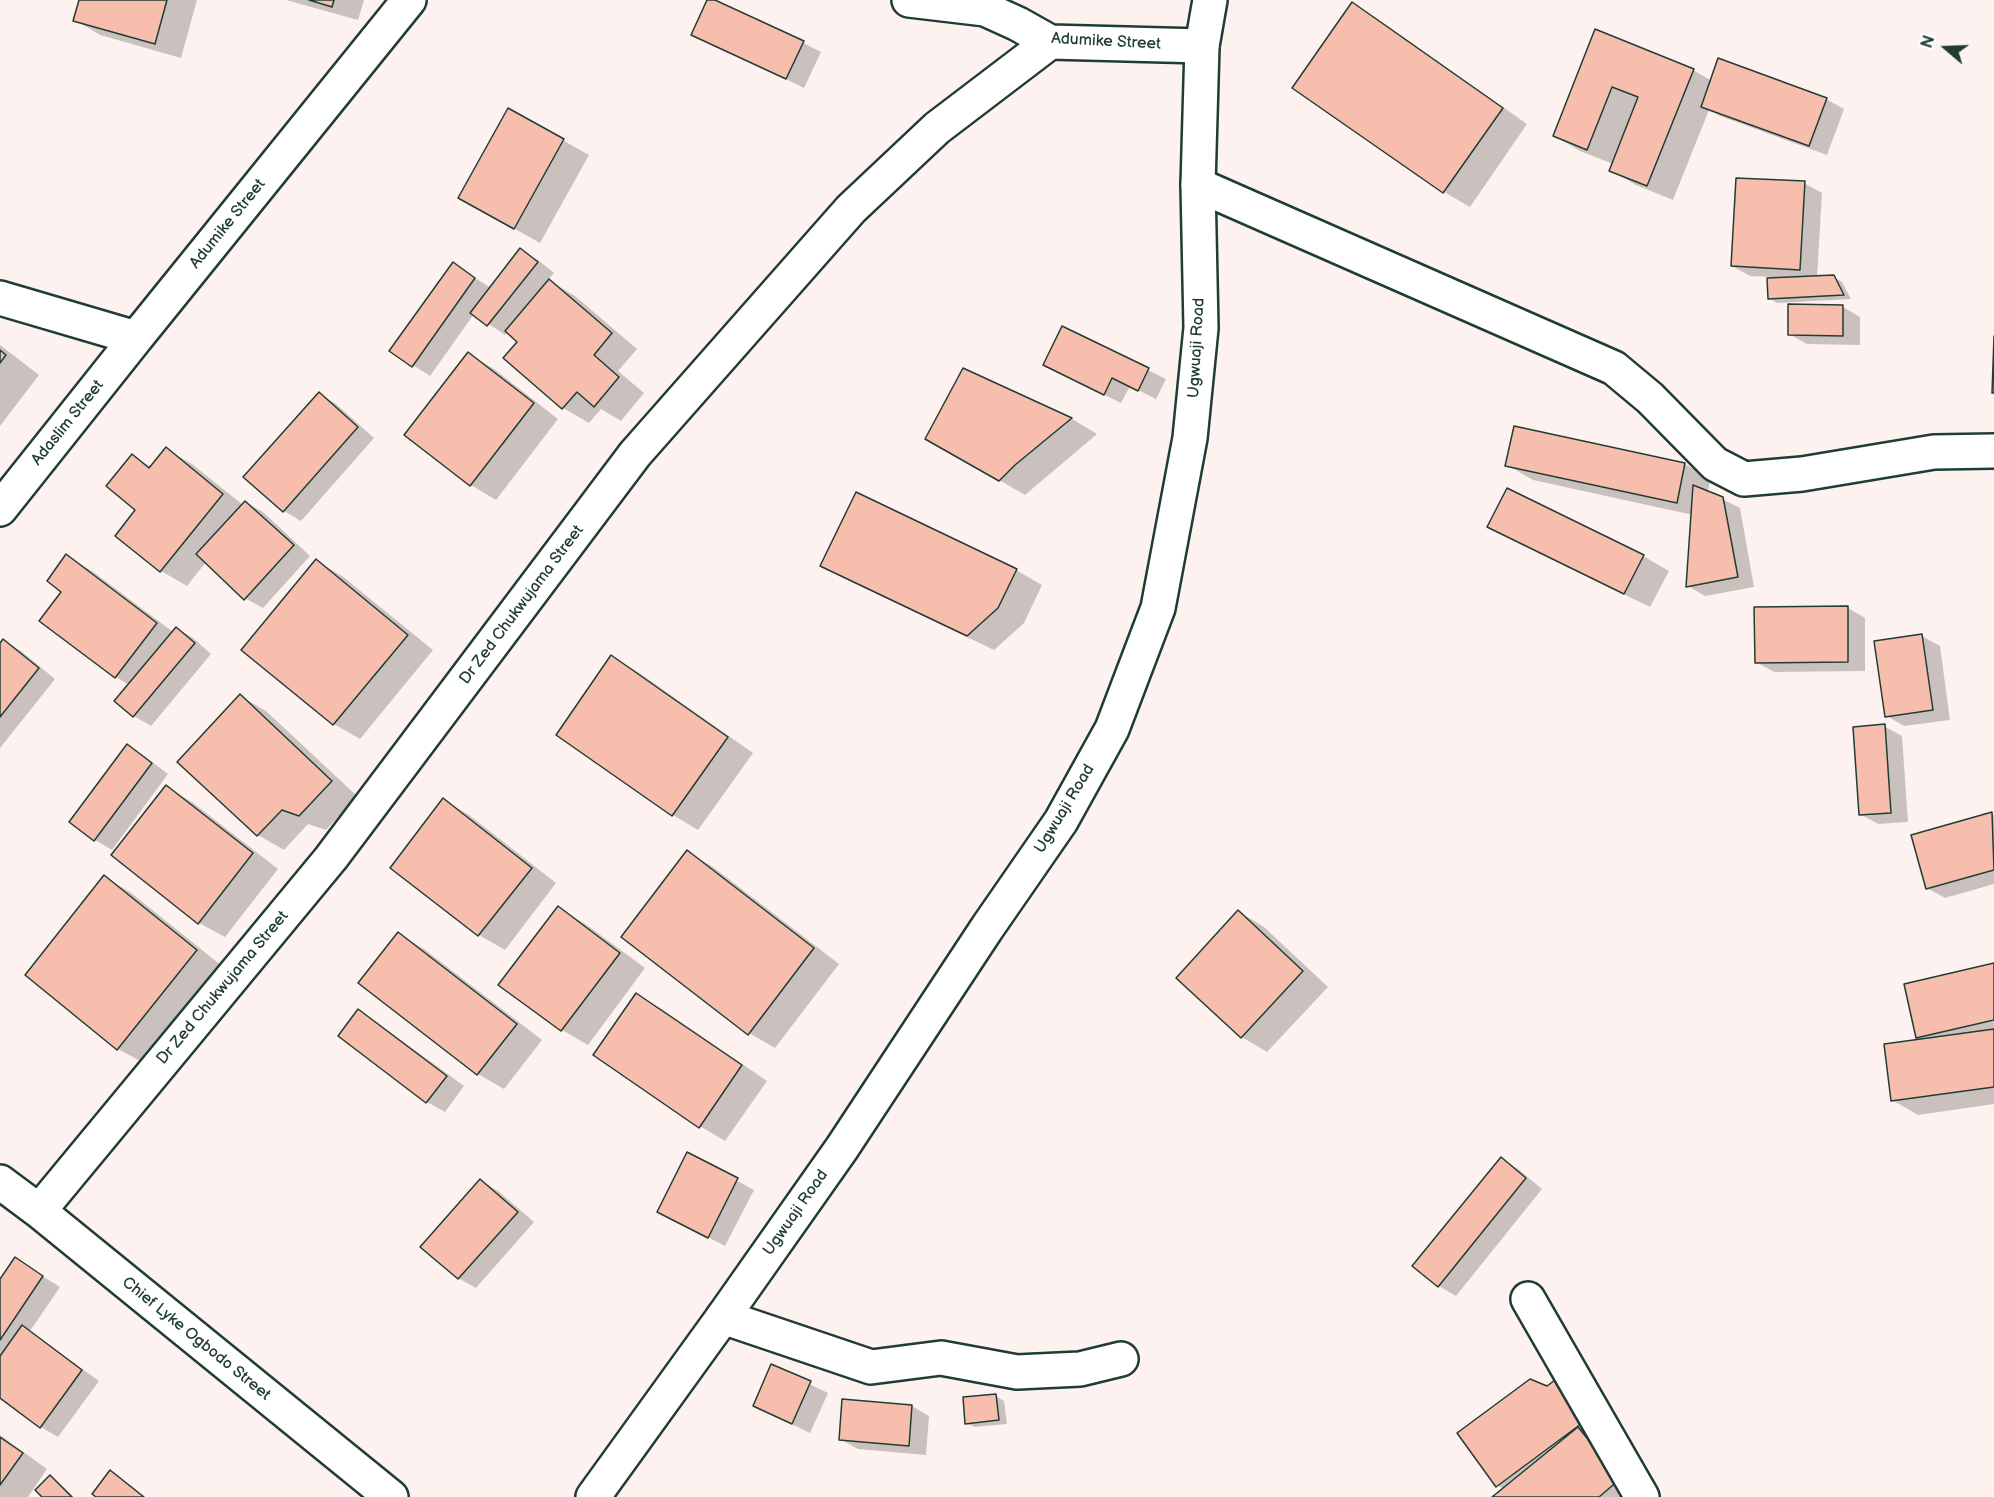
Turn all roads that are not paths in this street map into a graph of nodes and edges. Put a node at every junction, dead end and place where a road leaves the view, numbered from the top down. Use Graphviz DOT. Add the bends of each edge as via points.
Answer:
graph roads {
  1 [pos="409,0"];
  2 [pos="909,0"];
  3 [pos="1210,0"];
  4 [pos="1050,42"];
  5 [pos="1202,46"];
  6 [pos="1198,185"];
  7 [pos="0,297"];
  8 [pos="136,338"];
  9 [pos="1994,451"];
  10 [pos="0,509"];
  11 [pos="0,1182"];
  12 [pos="39,1211"];
  13 [pos="1528,1299"];
  14 [pos="723,1317"];
  15 [pos="1120,1359"];
  16 [pos="391,1497"];
  17 [pos="593,1497"];
  18 [pos="1642,1497"];
  1 -- 8 [label="street, Adumike Street"];
  2 -- 4 [label="street, Adumike Street" via="985,9"];
  3 -- 5 [label="street, Ugwuaji Road"];
  4 -- 5 [label="street, Adumike Street"];
  4 -- 12 [label="street, Dr Zed Chukwujama Street" via="937,128 851,209 643,445 331,858"];
  5 -- 6 [label="street, Ugwuaji Road"];
  6 -- 9 [label="street" via="1614,368 1650,398 1715,464 1744,479 1802,474 1934,452"];
  6 -- 14 [label="street, Ugwuaji Road" via="1201,328 1190,438 1158,608 1112,729 1061,821 842,1148"];
  7 -- 8 [label="street"];
  8 -- 10 [label="street, Adaslim Street"];
  11 -- 12 [label="street, Chief Lyke Ogbodo Street"];
  12 -- 16 [label="street, Chief Lyke Ogbodo Street"];
  13 -- 18 [label="street"];
  14 -- 15 [label="street" via="871,1367 941,1358 1017,1372 1080,1369"];
  14 -- 17 [label="street, Ugwuaji Road"];
}
